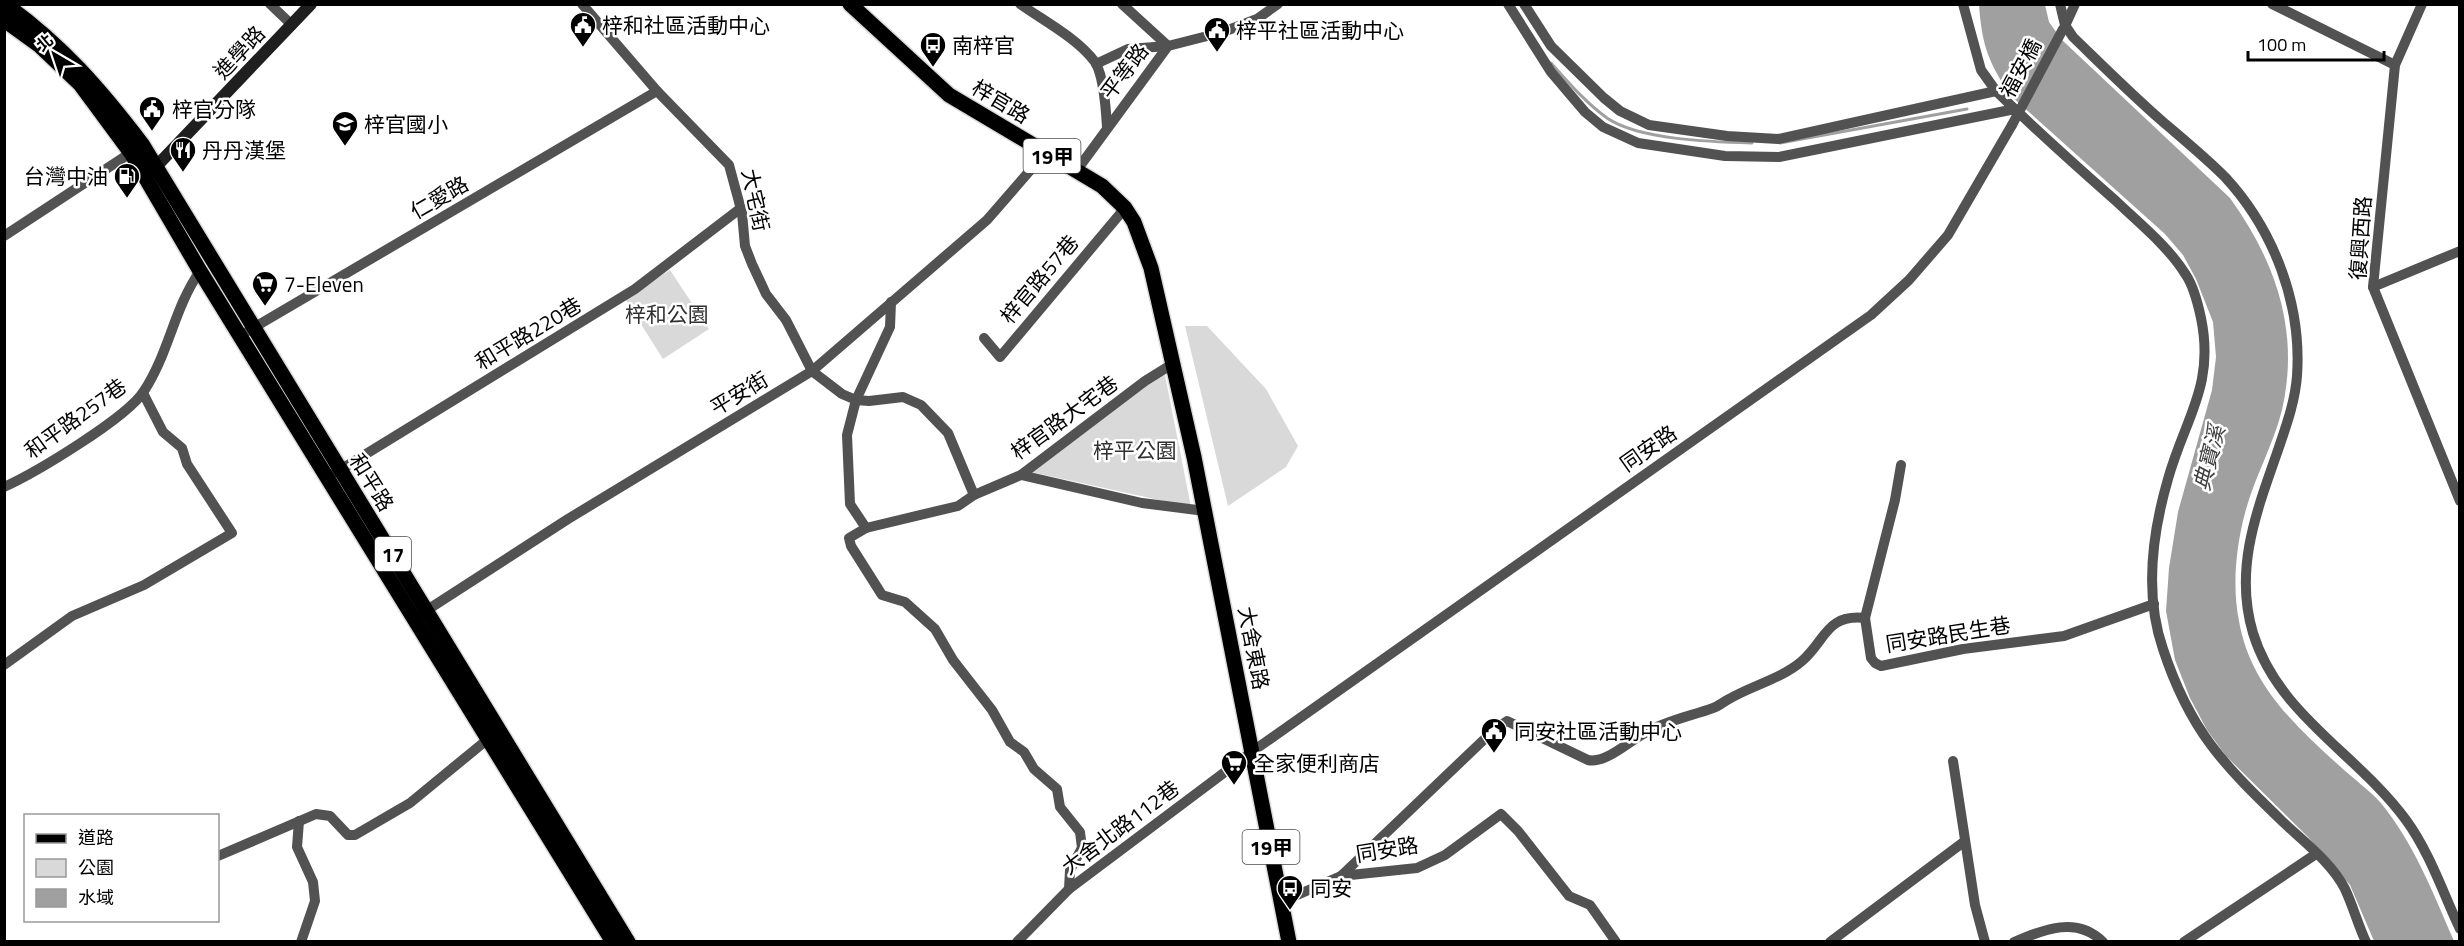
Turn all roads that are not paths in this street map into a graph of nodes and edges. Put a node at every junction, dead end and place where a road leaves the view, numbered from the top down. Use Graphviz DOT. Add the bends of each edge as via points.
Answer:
graph roads {
  1 [pos="5,4"];
  2 [pos="270,4"];
  3 [pos="311,4"];
  4 [pos="582,4"];
  5 [pos="850,4"];
  6 [pos="1020,4"];
  7 [pos="1122,4"];
  8 [pos="1278,4"];
  9 [pos="1508,4"];
  10 [pos="1524,4"];
  11 [pos="1963,4"];
  12 [pos="2060,4"];
  13 [pos="2075,4"];
  14 [pos="2272,4"];
  15 [pos="2422,4"];
  16 [pos="4,20"];
  17 [pos="292,25"];
  18 [pos="2064,27"];
  19 [pos="1168,46"];
  20 [pos="1096,64"];
  21 [pos="2395,65"];
  22 [pos="657,91"];
  23 [pos="1996,91"];
  24 [pos="2015,110"];
  25 [pos="2012,125"];
  26 [pos="1107,127"];
  27 [pos="137,149"];
  28 [pos="1046,152"];
  29 [pos="1077,170"];
  30 [pos="151,173"];
  31 [pos="741,208"];
  32 [pos="1125,208"];
  33 [pos="4,237"];
  34 [pos="2460,251"];
  35 [pos="201,271"];
  36 [pos="2373,287"];
  37 [pos="891,302"];
  38 [pos="247,332"];
  39 [pos="984,338"];
  40 [pos="1174,363"];
  41 [pos="812,371"];
  42 [pos="143,393"];
  43 [pos="856,400"];
  44 [pos="1901,465"];
  45 [pos="333,474"];
  46 [pos="1021,475"];
  47 [pos="4,487"];
  48 [pos="974,495"];
  49 [pos="2460,501"];
  50 [pos="1205,512"];
  51 [pos="866,528"];
  52 [pos="2154,604"];
  53 [pos="427,609"];
  54 [pos="1865,618"];
  55 [pos="413,619"];
  56 [pos="4,665"];
  57 [pos="1508,721"];
  58 [pos="488,739"];
  59 [pos="1253,752"];
  60 [pos="1953,761"];
  61 [pos="299,821"];
  62 [pos="1965,841"];
  63 [pos="2316,854"];
  64 [pos="219,856"];
  65 [pos="574,866"];
  66 [pos="1341,876"];
  67 [pos="1069,889"];
  68 [pos="1281,902"];
  69 [pos="2460,929"];
  70 [pos="301,942"];
  71 [pos="613,942"];
  72 [pos="628,942"];
  73 [pos="1017,942"];
  74 [pos="1289,942"];
  75 [pos="1616,942"];
  76 [pos="1830,942"];
  77 [pos="1985,942"];
  78 [pos="2014,942"];
  79 [pos="2103,942"];
  80 [pos="2184,942"];
  81 [pos="2366,942"];
  1 -- 27 [label="main road, 17" via="91,78"];
  2 -- 17 [label="street"];
  3 -- 17 [label="street, 進學路"];
  4 -- 22 [label="street, 大宅街"];
  5 -- 28 [label="main road, 梓官路 / 19甲" via="949,95"];
  6 -- 20 [label="street" via="1076,44"];
  7 -- 19 [label="street, 平等路"];
  8 -- 19 [label="street" via="1257,19"];
  9 -- 24 [label="street" via="1551,72 1585,112 1604,127 1638,143 1725,156 1779,157"];
  10 -- 23 [label="street" via="1551,46 1604,98 1649,125 1727,136 1778,138"];
  11 -- 23 [label="street" via="1981,70"];
  12 -- 18 [label="street"];
  13 -- 18 [label="street, 福安橋"];
  14 -- 21 [label="street"];
  15 -- 21 [label="street, 復興西路"];
  16 -- 27 [label="main road, 17" via="40,46 80,84"];
  17 -- 30 [label="street, 進學路"];
  18 -- 25 [label="street, 福安橋, bridge"];
  18 -- 69 [label="street" via="2224,177 2257,219 2280,264 2292,310 2297,375 2287,423 2255,513 2244,577 2253,633 2262,657 2292,704 2406,820 2426,852"];
  19 -- 20 [label="street" via="1128,49"];
  19 -- 26 [label="street, 平等路"];
  20 -- 26 [label="street"];
  21 -- 36 [label="street, 復興西路"];
  22 -- 31 [label="street, 大宅街" via="729,165"];
  22 -- 38 [label="street, 仁愛路"];
  23 -- 24 [label="street"];
  24 -- 52 [label="street" via="2170,253 2187,276 2198,306 2205,344 2202,389 2168,476 2158,514 2152,550"];
  25 -- 59 [label="street, 同安路" via="1948,236 1909,280 1870,315"];
  26 -- 29 [label="street, 平等路"];
  27 -- 30 [label="main road, 17"];
  27 -- 33 [label="street"];
  28 -- 29 [label="main road, 梓官路 / 19甲"];
  28 -- 37 [label="street, 平安街" via="987,220"];
  29 -- 32 [label="main road, 梓官路 / 19甲"];
  30 -- 35 [label="main road, 和平路 / 17"];
  30 -- 38 [label="main road, 和平路 / 17"];
  31 -- 41 [label="street, 大宅街" via="752,264"];
  31 -- 45 [label="street, 和平路220巷" via="635,289"];
  32 -- 39 [label="street, 梓官路57巷" via="1000,357"];
  32 -- 40 [label="main road, 梓官路 / 19甲" via="1146,251"];
  34 -- 36 [label="street"];
  35 -- 38 [label="main road, 和平路 / 17"];
  35 -- 42 [label="street, 和平路257巷" via="178,307 168,342"];
  36 -- 49 [label="street, 復興西路"];
  37 -- 41 [label="street, 平安街"];
  37 -- 43 [label="street" via="890,327"];
  38 -- 45 [label="main road, 和平路 / 17"];
  40 -- 46 [label="street, 梓官路大宅巷"];
  40 -- 50 [label="main road, 大舍東路 / 19甲"];
  41 -- 43 [label="street"];
  41 -- 53 [label="street, 平安街" via="586,507"];
  42 -- 47 [label="street, 和平路257巷" via="114,419 26,477"];
  42 -- 56 [label="street" via="163,432 182,448 187,464 232,533 144,585 72,616"];
  43 -- 48 [label="street" via="903,397 928,411 948,434"];
  43 -- 51 [label="street" via="847,435 850,504"];
  44 -- 54 [label="street"];
  45 -- 53 [label="main road, 和平路 / 17"];
  45 -- 55 [label="main road, 和平路 / 17"];
  46 -- 48 [label="street, 梓官路大宅巷"];
  46 -- 50 [label="street" via="1142,503"];
  48 -- 51 [label="street, 梓官路大宅巷" via="942,512 924,512"];
  50 -- 59 [label="main road, 大舍東路 / 19甲"];
  51 -- 67 [label="street, 梓官路大宅巷" via="849,538 882,595 905,602 935,629 1010,742 1057,789 1060,807 1080,832 1082,848 1070,870"];
  52 -- 54 [label="street, 同安路民生巷" via="2064,636 1963,649 1881,666 1871,658"];
  52 -- 63 [label="street" via="2161,645 2177,690 2206,740 2224,765"];
  53 -- 55 [label="street, 平安街"];
  53 -- 65 [label="main road, 和平路 / 17"];
  54 -- 57 [label="street, 同安路民生巷" via="1839,619 1804,659 1783,674 1717,707 1646,732 1599,760 1588,760"];
  55 -- 58 [label="main road, 和平路 / 17"];
  57 -- 66 [label="street, 同安路"];
  58 -- 61 [label="street" via="411,803 355,835 348,835 330,816 316,814"];
  58 -- 65 [label="main road, 和平路 / 17"];
  59 -- 67 [label="street, 大舍北路112巷"];
  59 -- 68 [label="main road, 大舍東路 / 19甲"];
  60 -- 62 [label="street"];
  61 -- 64 [label="street"];
  61 -- 70 [label="street" via="297,847 313,882 315,901"];
  62 -- 76 [label="street"];
  62 -- 77 [label="street"];
  63 -- 80 [label="street"];
  63 -- 81 [label="street" via="2345,889"];
  65 -- 71 [label="main road, 和平路 / 17"];
  65 -- 72 [label="main road, 和平路 / 17"];
  66 -- 68 [label="street, 同安路"];
  66 -- 75 [label="street, 同安路" via="1417,868 1445,855 1501,814 1569,896 1590,905"];
  67 -- 73 [label="street, 大舍北路112巷"];
  68 -- 74 [label="main road, 大舍東路 / 19甲"];
  78 -- 79 [label="street" via="2035,933 2082,926"];
}
